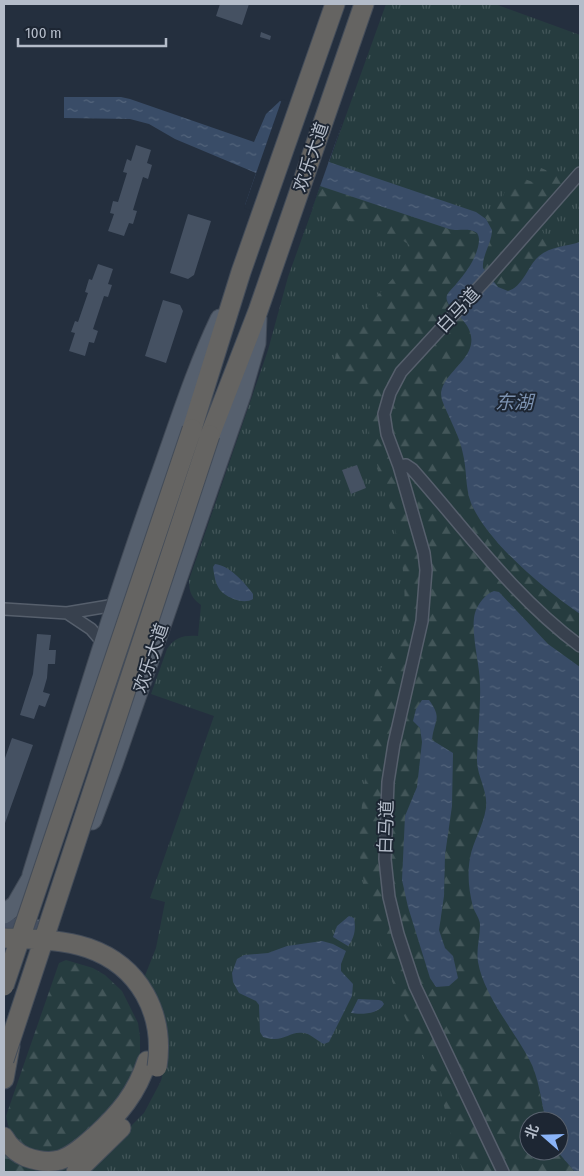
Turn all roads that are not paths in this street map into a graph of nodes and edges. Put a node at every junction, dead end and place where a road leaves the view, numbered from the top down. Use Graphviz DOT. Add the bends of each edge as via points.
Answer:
graph roads {
  1 [pos="336,4"];
  2 [pos="364,4"];
  3 [pos="580,173"];
  4 [pos="232,301"];
  5 [pos="258,311"];
  6 [pos="400,466"];
  7 [pos="115,605"];
  8 [pos="4,609"];
  9 [pos="67,613"];
  10 [pos="103,643"];
  11 [pos="580,646"];
  12 [pos="48,930"];
  13 [pos="6,938"];
  14 [pos="42,949"];
  15 [pos="4,986"];
  16 [pos="7,1048"];
  17 [pos="4,1060"];
  18 [pos="4,1079"];
  19 [pos="4,1137"];
  20 [pos="76,1172"];
  21 [pos="503,1172"];
  1 -- 4 [label="highway, 欢乐大道"];
  2 -- 5 [label="highway, 欢乐大道"];
  3 -- 6 [label="street, 白马道" via="406,365 390,393 384,414"];
  4 -- 7 [label="main road, 欢乐大道" via="203,355"];
  4 -- 15 [label="highway, 欢乐大道, bridge"];
  5 -- 12 [label="main road, 欢乐大道" via="256,343 238,404 113,764"];
  5 -- 16 [label="highway, 欢乐大道, bridge" via="210,435"];
  6 -- 11 [label="street" via="412,469 498,570 538,611"];
  6 -- 21 [label="street, 白马道" via="424,552 426,585 422,621 388,782 385,858 389,897 415,986"];
  7 -- 9 [label="street"];
  7 -- 10 [label="main road, 欢乐大道"];
  8 -- 9 [label="street"];
  9 -- 10 [label="street" via="92,629"];
  10 -- 13 [label="main road, 欢乐大道" via="31,879"];
  12 -- 13 [label="main road"];
  12 -- 14 [label="main road, 欢乐大道"];
  13 -- 14 [label="main road"];
  13 -- 19 [label="highway, bridge" via="42,951 87,958 102,967 132,994 148,1040 147,1061 130,1098 111,1121 79,1149 59,1160 39,1161 17,1152"];
  13 -- 20 [label="highway, bridge" via="77,945 106,956 140,986 156,1018 160,1052 158,1067 147,1093 132,1116"];
  14 -- 16 [label="main road, 欢乐大道"];
  16 -- 17 [label="highway, 欢乐大道, bridge"];
  16 -- 18 [label="highway, bridge"];
}
